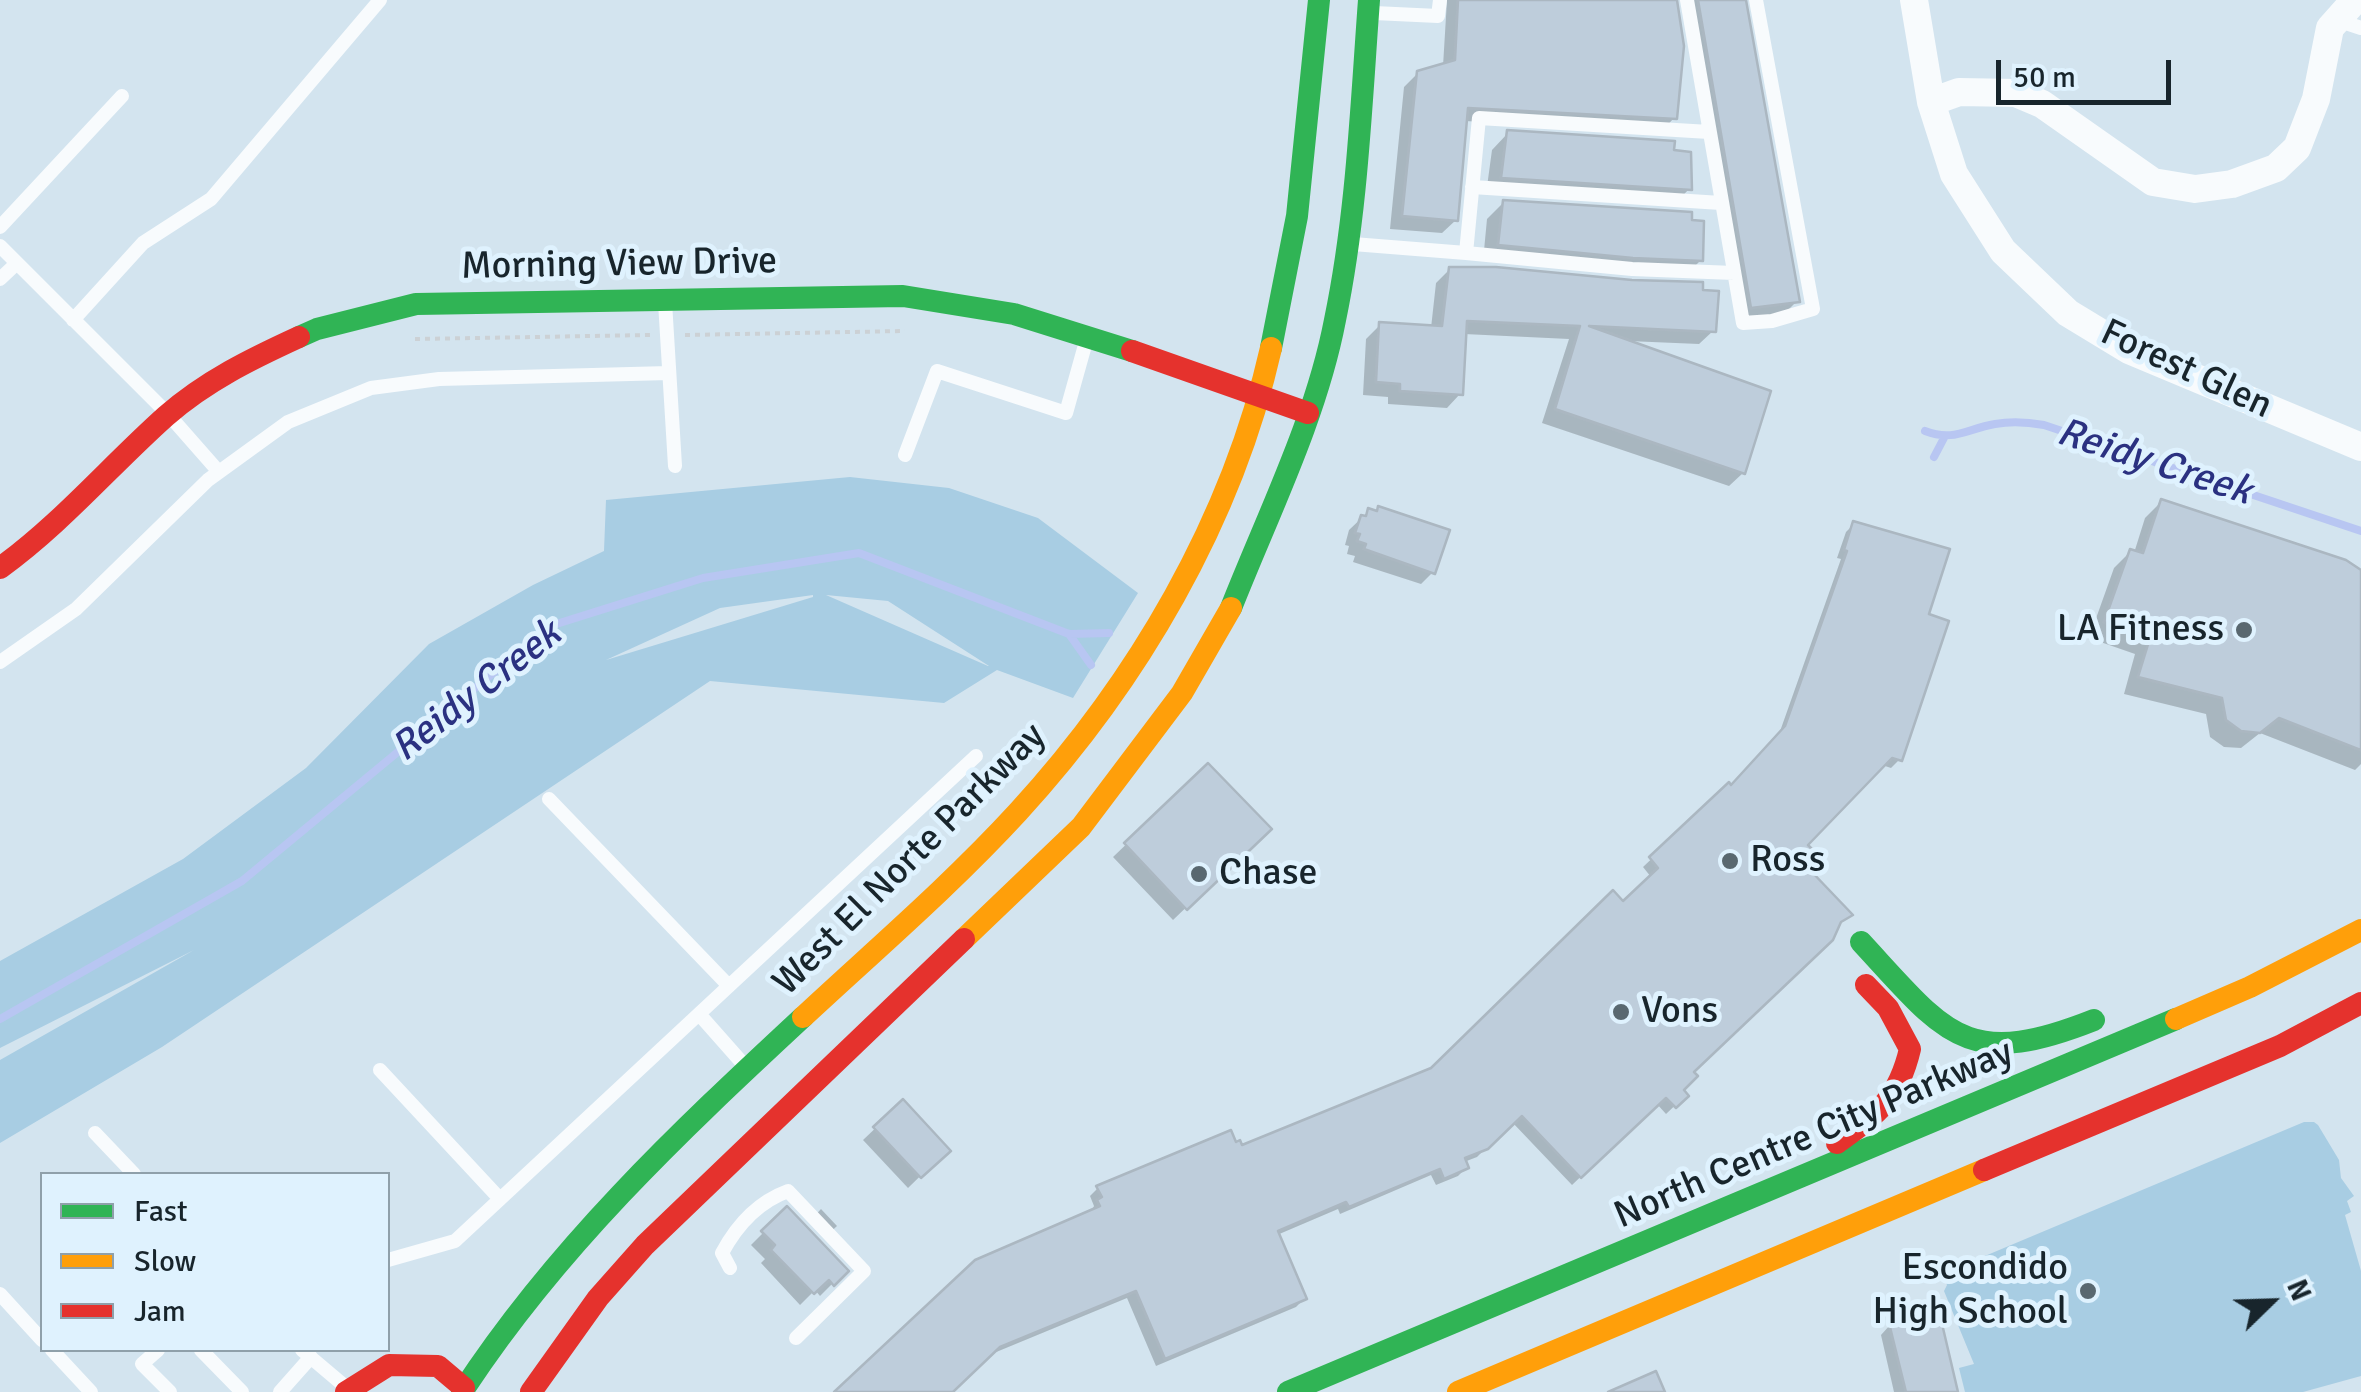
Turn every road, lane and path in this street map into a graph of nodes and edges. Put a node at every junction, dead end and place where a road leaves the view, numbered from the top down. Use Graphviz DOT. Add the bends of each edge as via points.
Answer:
graph roads {
  1 [pos="380,0"];
  2 [pos="1319,0"];
  3 [pos="1440,0"];
  4 [pos="1686,0"];
  5 [pos="1756,0"];
  6 [pos="1914,0"];
  7 [pos="1369,6"];
  8 [pos="2351,16"];
  9 [pos="122,96"];
  10 [pos="1931,102"];
  11 [pos="1709,132"];
  12 [pos="1472,187"];
  13 [pos="1721,203"];
  14 [pos="0,228"];
  15 [pos="1348,244"];
  16 [pos="0,246"];
  17 [pos="1466,252"];
  18 [pos="16,264"];
  19 [pos="1734,273"];
  20 [pos="0,279"];
  21 [pos="665,300"];
  22 [pos="73,320"];
  23 [pos="1087,338"];
  24 [pos="669,373"];
  25 [pos="1259,393"];
  26 [pos="1308,413"];
  27 [pos="168,414"];
  28 [pos="2361,447"];
  29 [pos="905,455"];
  30 [pos="674,466"];
  31 [pos="219,472"];
  32 [pos="0,568"];
  33 [pos="0,662"];
  34 [pos="976,756"];
  35 [pos="548,799"];
  36 [pos="2361,908"];
  37 [pos="2325,922"];
  38 [pos="2361,930"];
  39 [pos="1861,942"];
  40 [pos="1854,971"];
  41 [pos="729,986"];
  42 [pos="2361,1002"];
  43 [pos="2116,1010"];
  44 [pos="698,1014"];
  45 [pos="748,1069"];
  46 [pos="380,1070"];
  47 [pos="94,1133"];
  48 [pos="132,1172"];
  49 [pos="1771,1192"];
  50 [pos="500,1198"];
  51 [pos="390,1259"];
  52 [pos="730,1268"];
  53 [pos="0,1294"];
  54 [pos="40,1338"];
  55 [pos="796,1338"];
  56 [pos="54,1352"];
  57 [pos="156,1352"];
  58 [pos="202,1352"];
  59 [pos="307,1353"];
  60 [pos="347,1390"];
  61 [pos="463,1390"];
  62 [pos="92,1392"];
  63 [pos="170,1392"];
  64 [pos="242,1392"];
  65 [pos="280,1392"];
  66 [pos="531,1392"];
  67 [pos="1288,1392"];
  68 [pos="1458,1392"];
  1 -- 22 [label="lane" via="211,199 143,243"];
  2 -- 25 [label="main road, West El Norte Parkway" via="1298,213"];
  3 -- 7 [label="lane" via="1438,16"];
  4 -- 11 [label="lane"];
  5 -- 19 [label="lane" via="1813,309 1743,323"];
  6 -- 10 [label="street, Forest Glen"];
  7 -- 15 [label="main road"];
  8 -- 10 [label="street" via="2330,28 2316,99 2297,148 2276,168 2232,184 2194,189 2153,182 2016,93 1959,92"];
  9 -- 14 [label="lane"];
  10 -- 28 [label="street, Forest Glen" via="1954,174 2002,251 2068,314 2129,350"];
  11 -- 12 [label="lane" via="1478,118"];
  11 -- 13 [label="lane"];
  12 -- 13 [label="lane"];
  12 -- 17 [label="lane"];
  13 -- 19 [label="lane"];
  15 -- 17 [label="lane"];
  15 -- 26 [label="main road" via="1335,323"];
  16 -- 18 [label="lane"];
  17 -- 19 [label="lane"];
  18 -- 20 [label="lane"];
  18 -- 22 [label="lane"];
  21 -- 23 [label="main road, Morning View Drive" via="903,296 1014,314"];
  21 -- 24 [label="lane"];
  21 -- 27 [label="main road, Morning View Drive" via="416,304 317,330 230,369"];
  22 -- 27 [label="lane"];
  23 -- 25 [label="main road, Morning View Drive"];
  23 -- 29 [label="lane" via="1066,413 936,370"];
  24 -- 30 [label="lane"];
  24 -- 31 [label="lane" via="440,379 370,388 288,422"];
  25 -- 26 [label="main road, Morning View Drive"];
  25 -- 45 [label="main road, West El Norte Parkway" via="1219,506 1171,606 1091,726 971,858"];
  26 -- 66 [label="main road" via="1229,614 1132,763 1040,870 645,1245"];
  27 -- 31 [label="lane"];
  27 -- 32 [label="main road, Morning View Drive"];
  31 -- 33 [label="lane" via="76,609"];
  34 -- 41 [label="lane"];
  35 -- 41 [label="lane"];
  36 -- 37 [label="main road"];
  38 -- 49 [label="main road, North Centre City Parkway" via="2250,986"];
  39 -- 43 [label="main road" via="1963,1040 2020,1046"];
  40 -- 49 [label="main road" via="1902,1030 1910,1050 1904,1078 1892,1103"];
  41 -- 44 [label="lane"];
  42 -- 68 [label="main road" via="2280,1046"];
  44 -- 45 [label="lane"];
  44 -- 50 [label="lane"];
  45 -- 61 [label="main road, West El Norte Parkway" via="598,1213"];
  46 -- 50 [label="lane"];
  47 -- 48 [label="lane"];
  49 -- 67 [label="main road, North Centre City Parkway"];
  50 -- 51 [label="lane" via="455,1241"];
  52 -- 55 [label="lane" via="722,1253 736,1228 772,1196 788,1191 864,1271"];
  53 -- 54 [label="lane"];
  56 -- 62 [label="lane"];
  57 -- 63 [label="lane" via="142,1364"];
  58 -- 64 [label="lane"];
  59 -- 60 [label="lane"];
  59 -- 65 [label="lane"];
  60 -- 61 [label="main road" via="389,1365 438,1366"];
}
